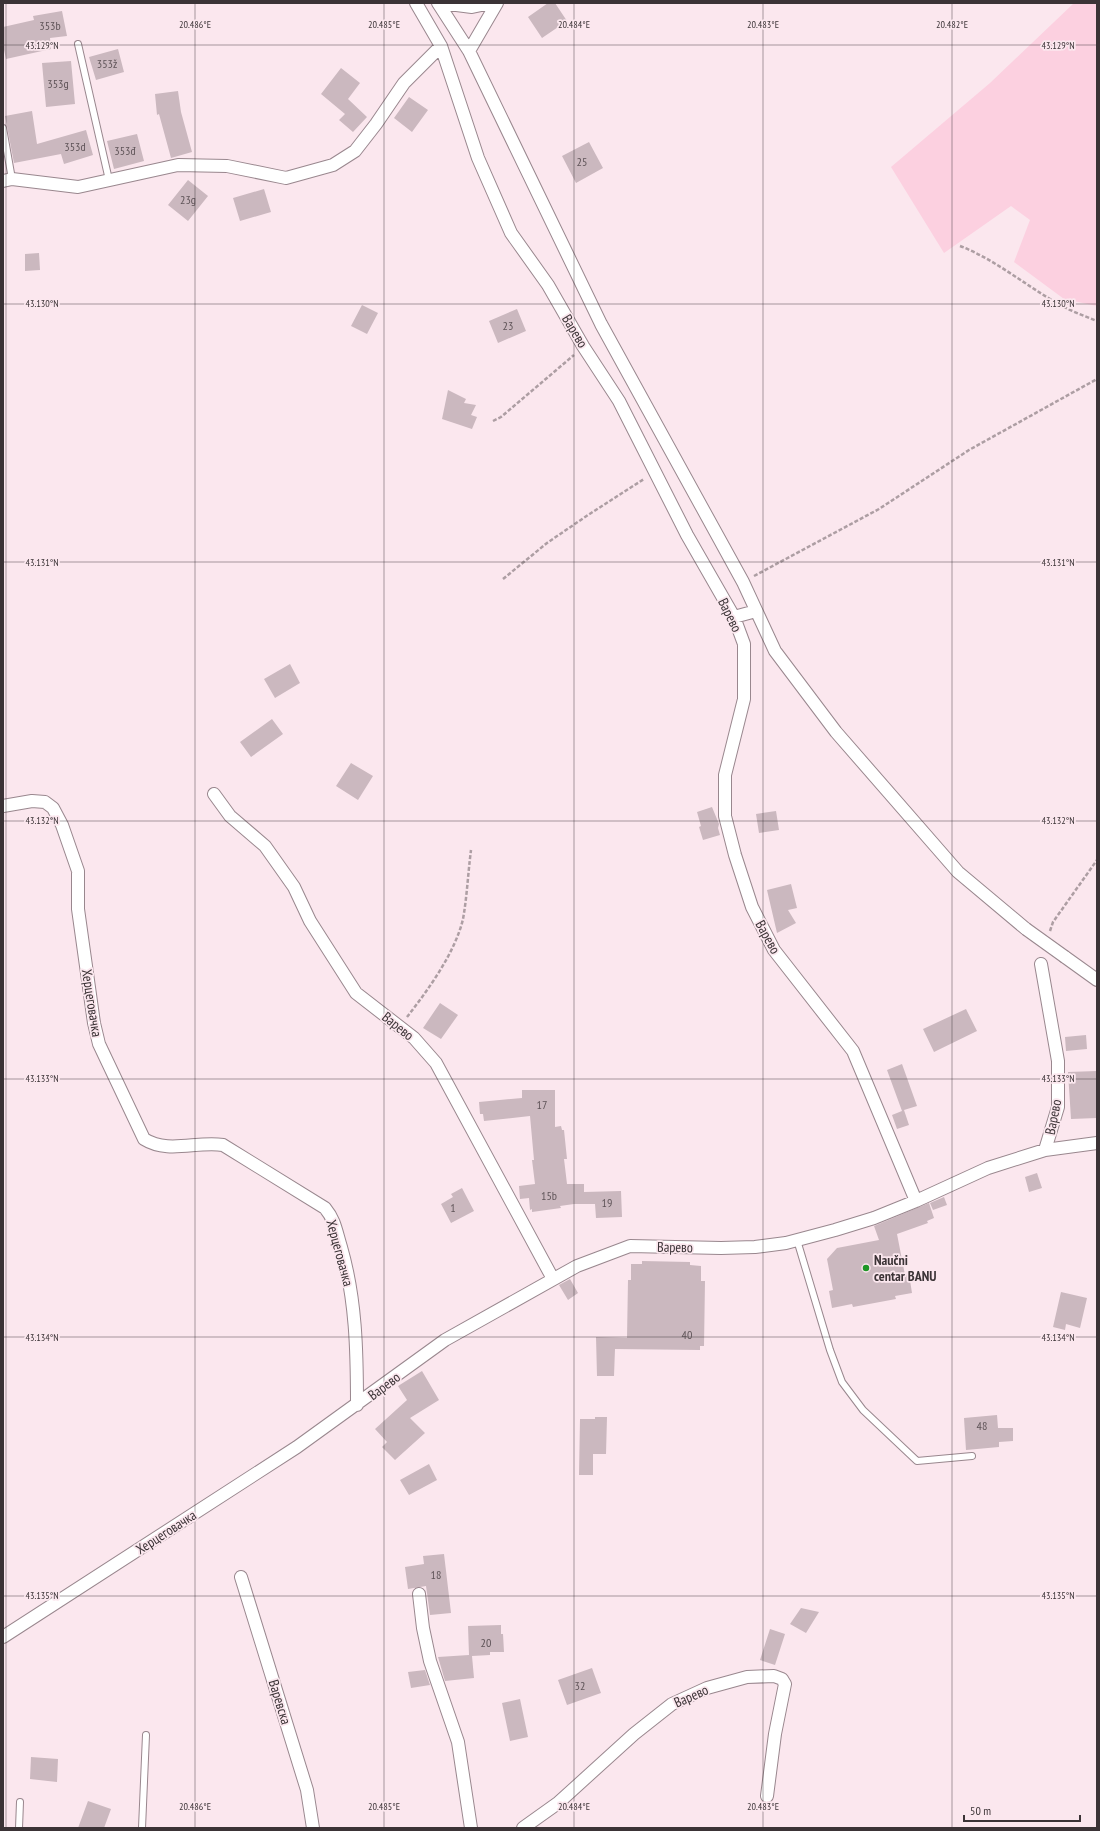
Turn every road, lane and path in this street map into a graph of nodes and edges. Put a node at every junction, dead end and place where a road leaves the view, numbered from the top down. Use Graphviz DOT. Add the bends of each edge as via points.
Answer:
graph roads {
  1 [pos="416,3"];
  2 [pos="438,3"];
  3 [pos="441,3"];
  4 [pos="491,3"];
  5 [pos="497,3"];
  6 [pos="78,44"];
  7 [pos="442,46"];
  8 [pos="470,50"];
  9 [pos="3,128"];
  10 [pos="7,180"];
  11 [pos="109,180"];
  12 [pos="960,246"];
  13 [pos="1097,321"];
  14 [pos="583,346"];
  15 [pos="1097,379"];
  16 [pos="493,421"];
  17 [pos="655,473"];
  18 [pos="503,579"];
  19 [pos="743,582"];
  20 [pos="756,611"];
  21 [pos="734,617"];
  22 [pos="214,794"];
  23 [pos="3,806"];
  24 [pos="471,850"];
  25 [pos="1097,860"];
  26 [pos="1049,936"];
  27 [pos="1041,964"];
  28 [pos="1097,980"];
  29 [pos="399,1027"];
  30 [pos="1097,1143"];
  31 [pos="1045,1150"];
  32 [pos="916,1201"];
  33 [pos="797,1240"];
  34 [pos="553,1279"];
  35 [pos="357,1405"];
  36 [pos="972,1456"];
  37 [pos="241,1577"];
  38 [pos="419,1594"];
  39 [pos="3,1636"];
  40 [pos="146,1735"];
  41 [pos="767,1796"];
  42 [pos="20,1802"];
  43 [pos="19,1828"];
  44 [pos="142,1828"];
  45 [pos="313,1828"];
  46 [pos="472,1828"];
  47 [pos="523,1828"];
  1 -- 7 [label="street, Варево"];
  2 -- 8 [label="street"];
  3 -- 4 [label="street" via="472,7"];
  5 -- 8 [label="street"];
  6 -- 11 [label="lane"];
  7 -- 11 [label="street" via="404,83 355,151 333,165 286,178 227,166 178,165"];
  7 -- 14 [label="street, Варево" via="478,158 511,233 548,285"];
  8 -- 19 [label="street" via="601,324"];
  9 -- 10 [label="lane"];
  10 -- 11 [label="street" via="78,187"];
  12 -- 13 [label="path" via="1066,308"];
  14 -- 16 [label="path" via="501,417"];
  14 -- 17 [label="street, Варево" via="619,401"];
  15 -- 19 [label="path" via="970,450 879,509"];
  17 -- 18 [label="path" via="553,539"];
  17 -- 21 [label="street, Варево"];
  19 -- 20 [label="street"];
  20 -- 21 [label="street"];
  20 -- 28 [label="street, bridge" via="776,651 836,732 958,872 1026,929"];
  21 -- 32 [label="street, Варево" via="744,644 744,699 725,775 725,816 735,855 752,907 774,950 853,1051"];
  22 -- 29 [label="street, Варево" via="230,816 264,846 290,881 310,921 356,993"];
  23 -- 35 [label="street, Херцеговачка" via="32,801 45,802 53,808 62,825 78,871 78,909 99,1044 144,1139 153,1145 167,1147 211,1143 222,1145 324,1208 332,1217 347,1268 354,1306"];
  24 -- 29 [label="path" via="462,920 449,954 432,983"];
  25 -- 26 [label="path" via="1053,922"];
  27 -- 31 [label="street, Варево" via="1058,1061 1058,1107"];
  29 -- 34 [label="street, Варево" via="414,1038 436,1063"];
  30 -- 31 [label="street, Варево"];
  31 -- 32 [label="street, Варево" via="988,1168"];
  32 -- 33 [label="street, Варево" via="867,1220"];
  33 -- 34 [label="street, Варево" via="755,1247 630,1246 577,1266"];
  33 -- 36 [label="lane" via="842,1382 863,1410 917,1461"];
  34 -- 35 [label="street, Варево" via="445,1340"];
  35 -- 39 [label="street, Херцеговачка" via="290,1452"];
  37 -- 45 [label="street, Варевска" via="307,1790"];
  38 -- 46 [label="street" via="430,1661 458,1742"];
  40 -- 44 [label="lane"];
  41 -- 47 [label="street, Варево" via="785,1684 782,1679 766,1675 728,1681 672,1704 634,1734 558,1804"];
  42 -- 43 [label="lane"];
}
